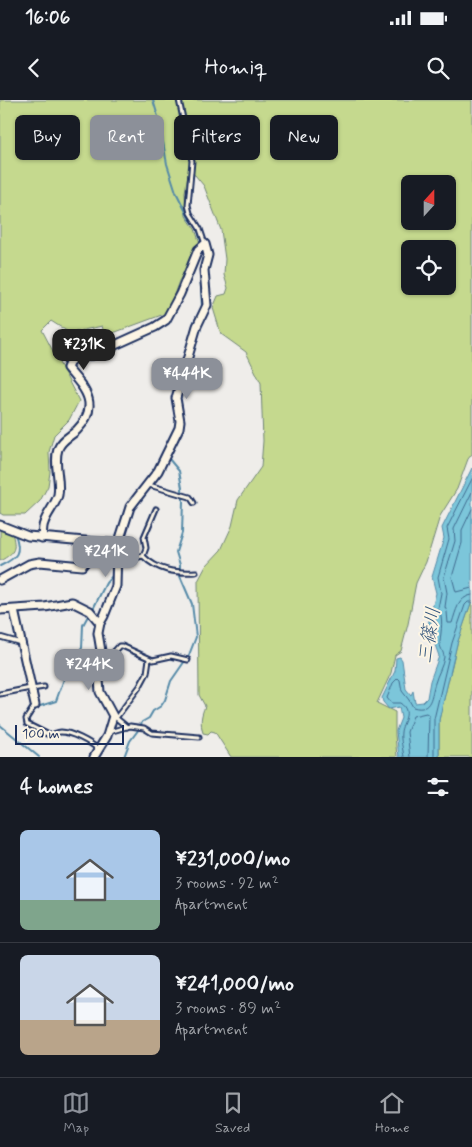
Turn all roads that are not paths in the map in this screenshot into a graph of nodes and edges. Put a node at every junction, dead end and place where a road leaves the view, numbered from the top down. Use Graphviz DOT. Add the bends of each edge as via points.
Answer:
graph roads {
  1 [pos="179,100"];
  2 [pos="202,247"];
  3 [pos="148,485"];
  4 [pos="194,503"];
  5 [pos="156,509"];
  6 [pos="0,525"];
  7 [pos="42,538"];
  8 [pos="93,542"];
  9 [pos="119,544"];
  10 [pos="143,556"];
  11 [pos="116,562"];
  12 [pos="196,572"];
  13 [pos="0,580"];
  14 [pos="0,610"];
  15 [pos="14,610"];
  16 [pos="100,622"];
  17 [pos="0,638"];
  18 [pos="21,642"];
  19 [pos="149,658"];
  20 [pos="188,660"];
  21 [pos="103,663"];
  22 [pos="44,687"];
  23 [pos="31,688"];
  24 [pos="0,694"];
  25 [pos="35,705"];
  26 [pos="114,717"];
  27 [pos="127,727"];
  28 [pos="108,732"];
  29 [pos="199,737"];
  30 [pos="98,749"];
  31 [pos="94,757"];
  1 -- 2 [label="lane" via="192,162 188,206 200,229"];
  2 -- 3 [label="street" via="208,255 204,270 207,305 197,326 176,398 179,428"];
  2 -- 7 [label="street" via="166,320 93,355 77,356 70,361 67,368 86,392 89,410 76,432 62,442 56,456 58,496 44,522"];
  3 -- 4 [label="lane" via="190,497"];
  3 -- 9 [label="street" via="130,507"];
  5 -- 10 [label="lane" via="144,537 146,548"];
  6 -- 7 [label="street"];
  7 -- 8 [label="street"];
  8 -- 9 [label="street"];
  8 -- 13 [label="street" via="92,558 82,566 40,562 29,564"];
  9 -- 11 [label="street"];
  10 -- 11 [label="lane"];
  10 -- 12 [label="lane" via="156,567 172,572"];
  11 -- 16 [label="street" via="116,586"];
  14 -- 15 [label="street"];
  15 -- 16 [label="street" via="72,602 90,611"];
  15 -- 18 [label="street"];
  16 -- 21 [label="street" via="98,633"];
  17 -- 18 [label="lane"];
  18 -- 23 [label="street"];
  19 -- 20 [label="lane" via="171,656"];
  19 -- 21 [label="lane" via="119,646"];
  19 -- 26 [label="lane" via="147,673 140,686"];
  21 -- 26 [label="street" via="100,692"];
  22 -- 23 [label="lane"];
  23 -- 24 [label="lane"];
  23 -- 25 [label="street"];
  25 -- 30 [label="lane" via="27,724 50,735 67,733"];
  26 -- 27 [label="lane"];
  26 -- 28 [label="street"];
  27 -- 28 [label="lane"];
  27 -- 29 [label="lane" via="144,728 152,733"];
  28 -- 30 [label="street"];
  30 -- 31 [label="street"];
}
